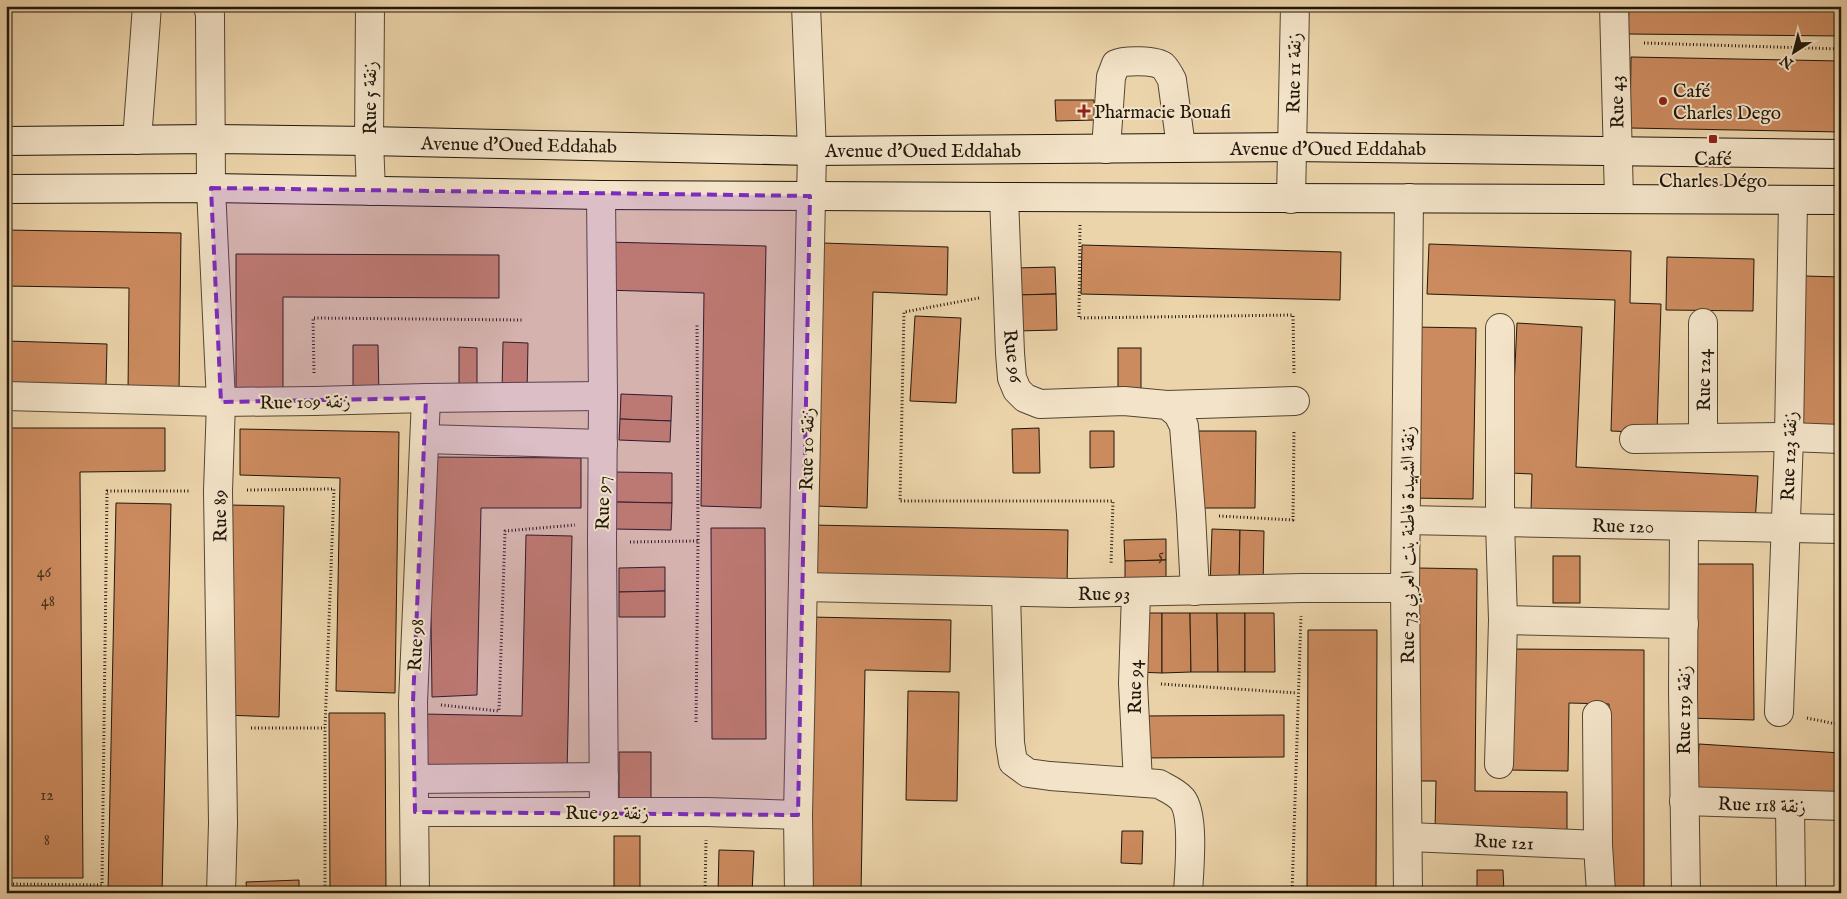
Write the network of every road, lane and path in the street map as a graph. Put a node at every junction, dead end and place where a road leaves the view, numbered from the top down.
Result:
1 (147, 6) edge
2 (208, 6) edge
3 (370, 6) edge
4 (806, 6) edge
5 (1295, 6) edge
6 (1614, 6) edge
7 (1615, 43) junction
8 (1841, 49) edge
9 (211, 139) junction
10 (137, 140) junction
11 (6, 141) edge
12 (369, 141) junction
13 (1181, 147) junction
14 (1291, 147) junction
15 (1106, 149) junction
16 (812, 151) junction
17 (1617, 151) junction
18 (1841, 154) edge
19 (6, 188) edge
20 (211, 188) junction
21 (371, 191) junction
22 (601, 195) junction
23 (810, 196) junction
24 (1081, 197) junction
25 (1004, 198) junction
26 (1409, 198) junction
27 (1291, 199) junction
28 (1619, 199) junction
29 (1841, 200) edge
30 (1793, 201) junction
31 (1008, 293) junction
32 (524, 320) dead end
33 (1703, 323) dead end
34 (697, 324) dead end
35 (1500, 328) dead end
36 (6, 396) edge
37 (603, 396) junction
38 (426, 398) junction
39 (314, 401) junction
40 (1295, 401) junction
41 (221, 402) junction
42 (1167, 405) junction
43 (6, 410) edge
44 (1789, 437) junction
45 (1703, 438) junction
46 (425, 439) junction
47 (1634, 439) dead end
48 (1841, 439) edge
49 (603, 444) junction
50 (218, 491) junction
51 (1191, 514) junction
52 (1406, 520) junction
53 (1500, 522) junction
54 (1684, 526) junction
55 (1785, 528) junction
56 (1841, 528) edge
57 (602, 532) junction
58 (698, 541) junction
59 (803, 587) junction
60 (1302, 588) junction
61 (1405, 588) junction
62 (1195, 591) junction
63 (1006, 592) junction
64 (1123, 593) junction
65 (1503, 620) junction
66 (1684, 624) junction
67 (1133, 682) junction
68 (1297, 693) junction
69 (413, 702) junction
70 (1779, 712) joint
71 (1597, 715) dead end
72 (696, 722) dead end
73 (1841, 725) edge
74 (222, 728) junction
75 (325, 728) junction
76 (1499, 764) dead end
77 (604, 777) junction
78 (415, 779) junction
79 (1138, 782) junction
80 (1684, 801) junction
81 (1790, 805) junction
82 (1841, 806) edge
83 (415, 812) junction
84 (604, 812) junction
85 (707, 812) junction
86 (798, 815) junction
87 (1409, 837) junction
88 (1598, 845) junction
89 (6, 884) edge
90 (221, 893) edge
91 (325, 893) edge
92 (415, 893) edge
93 (705, 893) edge
94 (799, 893) edge
95 (1188, 893) edge
96 (1292, 893) edge
97 (1408, 893) edge
98 (1601, 893) edge
99 (1686, 893) edge
100 (1791, 893) edge

1 - 10 street
2 - 9 street, Rue 89
3 - 12 street, Rue 5 زنقة
4 - 16 street, Rue 10 زنقة
5 - 14 street, Rue 11 زنقة
6 - 7 street, Rue 43
7 - 8 path
7 - 17 street, Rue 43
9 - 10 street, Avenue d'Oued Eddahab
9 - 12 street, Avenue d'Oued Eddahab
9 - 20 street, Rue 89
10 - 11 street, Avenue d'Oued Eddahab
12 - 16 street, Avenue d'Oued Eddahab
12 - 21 street, Rue 5 زنقة
13 - 14 street, Avenue d'Oued Eddahab
13 - 15 street, Avenue d'Oued Eddahab
13 - 15 street
14 - 17 street, Avenue d'Oued Eddahab
14 - 27 street, Rue 11 زنقة
15 - 16 street, Avenue d'Oued Eddahab
16 - 23 street, Rue 10 زنقة
17 - 18 street, Avenue d'Oued Eddahab
17 - 28 street, Rue 43
19 - 20 street
20 - 21 street
20 - 41 street, Rue 89
21 - 22 street
22 - 23 street
22 - 37 street, Rue 97
23 - 25 street
23 - 59 street, Rue 10 زنقة
24 - 25 street
24 - 27 street
24 - 40 path
25 - 31 street, Rue 96
26 - 27 street
26 - 28 street
26 - 52 street, Rue 73 زنقة الشهيدة فاطنة بنت العربي
28 - 30 street
29 - 30 street
30 - 44 street, Rue 123 زنقة
31 - 42 street, Rue 96
31 - 64 path
32 - 39 path
33 - 45 street, Rue 124
34 - 58 path
35 - 53 street
36 - 41 street, Rue 109 زنقة
36 - 43 street
37 - 38 street, Rue 109 زنقة
37 - 49 street, Rue 97
38 - 39 street, Rue 109 زنقة
38 - 46 street, Rue 98
39 - 41 street, Rue 109 زنقة
40 - 42 street, Rue 96
40 - 51 path
41 - 50 street, Rue 89
42 - 51 street
44 - 45 street, Rue 124
44 - 48 street, Rue 124
44 - 55 street, Rue 123 زنقة
45 - 47 street, Rue 124
46 - 49 street
46 - 69 street, Rue 98
49 - 57 street, Rue 97
50 - 74 street, Rue 89
50 - 75 path
50 - 89 path
51 - 62 street
52 - 53 street, Rue 120
52 - 61 street, Rue 73 زنقة الشهيدة فاطنة بنت العربي
53 - 54 street, Rue 120
53 - 65 street
54 - 55 street, Rue 120
54 - 66 street, Rue 119 زنقة
55 - 56 street, Rue 120
55 - 70 street, Rue 123 زنقة
57 - 58 path
57 - 69 path
57 - 77 street, Rue 97
58 - 72 path
59 - 63 street, Rue 93
59 - 86 street, Rue 10 زنقة
60 - 61 street, Rue 93
60 - 62 street, Rue 93
60 - 68 path
61 - 87 street, Rue 73 زنقة الشهيدة فاطنة بنت العربي
62 - 64 street, Rue 93
63 - 64 street, Rue 93
63 - 79 street
64 - 67 street, Rue 94
65 - 66 street
65 - 76 street
66 - 80 street, Rue 119 زنقة
67 - 68 path
67 - 79 street, Rue 94
68 - 96 path
69 - 78 street, Rue 98
70 - 73 path
71 - 88 street
74 - 75 path
74 - 90 street, Rue 89
75 - 91 path
77 - 78 street, Rue 92 زنقة
77 - 84 street, Rue 97
78 - 83 street, Rue 98
79 - 95 street
80 - 81 street, Rue 118 زنقة
80 - 99 street, Rue 119 زنقة
81 - 82 street, Rue 118 زنقة
81 - 100 street
83 - 84 street, Rue 92 زنقة
83 - 92 street, Rue 98
84 - 85 street, Rue 92 زنقة
85 - 86 street, Rue 92 زنقة
85 - 93 path
86 - 94 street, Rue 10 زنقة
87 - 88 street, Rue 121
87 - 97 street, Rue 73 زنقة الشهيدة فاطنة بنت العربي
88 - 98 street

